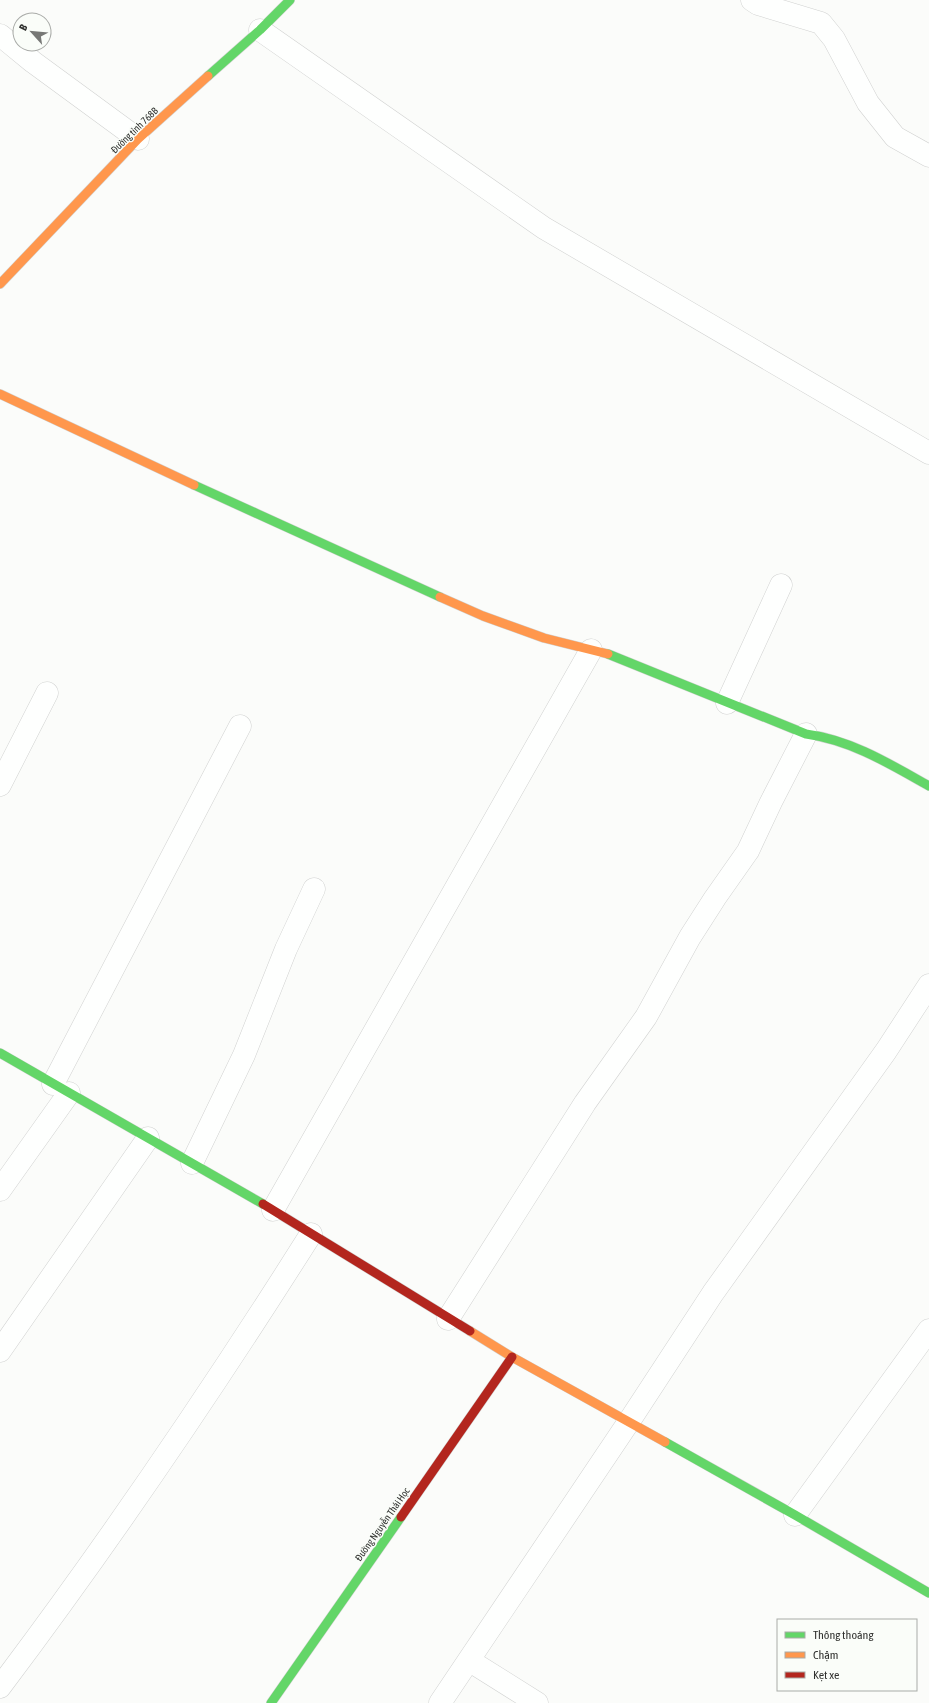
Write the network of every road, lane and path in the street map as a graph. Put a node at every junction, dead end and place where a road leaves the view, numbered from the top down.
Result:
1 (290, 0) edge
2 (752, 0) edge
3 (260, 30) junction
4 (0, 35) edge
5 (138, 139) junction
6 (929, 156) edge
7 (0, 284) edge
8 (0, 394) edge
9 (929, 453) edge
10 (781, 585) dead end
11 (591, 650) junction
12 (47, 693) dead end
13 (727, 703) junction
14 (240, 726) dead end
15 (806, 734) junction
16 (0, 785) edge
17 (929, 786) edge
18 (314, 890) dead end
19 (929, 985) edge
20 (0, 1053) edge
21 (61, 1088) junction
22 (148, 1138) junction
23 (192, 1163) junction
24 (0, 1190) edge
25 (273, 1210) junction
26 (311, 1234) junction
27 (448, 1319) junction
28 (929, 1330) edge
29 (0, 1351) edge
30 (512, 1357) junction
31 (628, 1423) junction
32 (795, 1515) junction
33 (929, 1593) edge
34 (470, 1660) junction
35 (0, 1687) edge
36 (271, 1703) edge
37 (440, 1703) edge
38 (537, 1703) edge

1 - 3 street, Đường tỉnh 768B
2 - 6 street
3 - 5 street, Đường tỉnh 768B
3 - 9 street
4 - 5 street
5 - 7 street, Đường tỉnh 768B
8 - 11 street
10 - 13 street
11 - 13 street
11 - 25 street
12 - 16 street
13 - 15 street
14 - 21 street
15 - 17 street
15 - 27 street
18 - 23 street
19 - 31 street
20 - 21 street
21 - 22 street
21 - 24 street
22 - 23 street
22 - 29 street
23 - 25 street
25 - 26 street
26 - 27 street
26 - 35 street
27 - 30 street
28 - 32 street
30 - 31 street
30 - 36 street, Đường Nguyễn Thái Học
31 - 32 street
31 - 34 street
32 - 33 street
34 - 37 street
34 - 38 street

